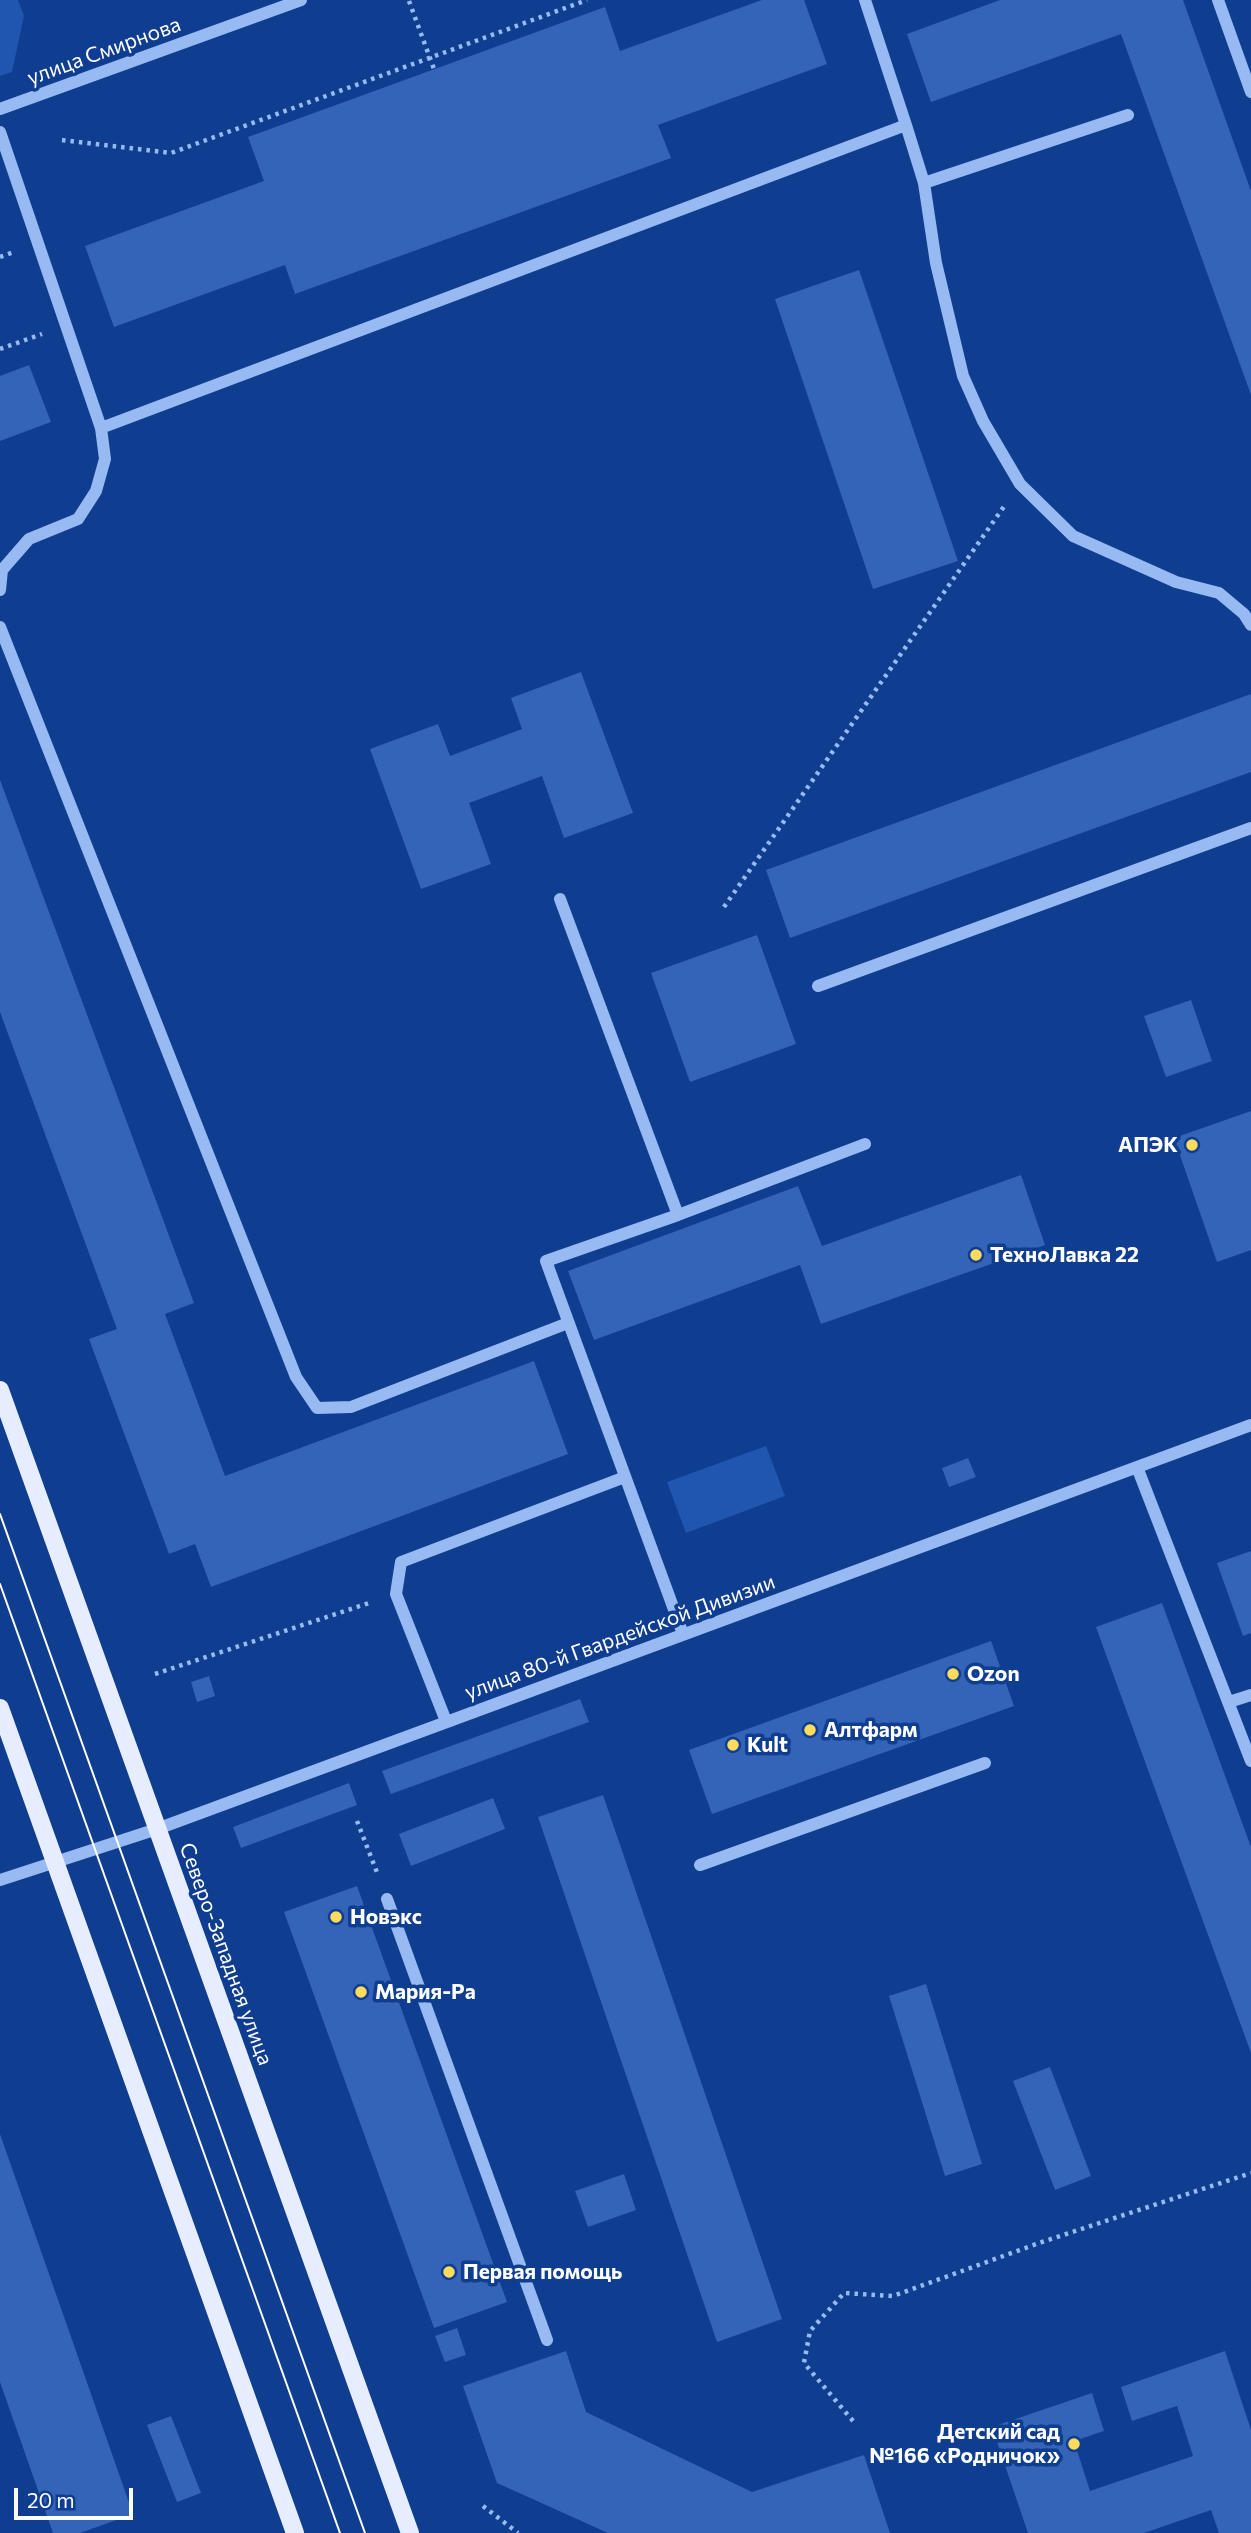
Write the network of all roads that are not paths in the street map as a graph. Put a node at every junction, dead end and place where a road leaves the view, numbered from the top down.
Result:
1 (300, 0) edge
2 (1218, 0) edge
3 (869, 1) edge
4 (1251, 92) edge
5 (0, 109) edge
6 (1128, 115) dead end
7 (906, 124) junction
8 (0, 132) edge
9 (924, 183) junction
10 (101, 428) junction
11 (0, 590) edge
12 (1251, 625) edge
13 (0, 627) edge
14 (1251, 828) edge
15 (560, 899) dead end
16 (818, 986) dead end
17 (865, 1144) dead end
18 (678, 1215) junction
19 (568, 1323) junction
20 (0, 1390) edge
21 (1251, 1424) edge
22 (1137, 1467) junction
23 (625, 1477) junction
24 (684, 1634) junction
25 (1251, 1695) edge
26 (1229, 1702) junction
27 (0, 1708) edge
28 (446, 1721) junction
29 (1251, 1761) edge
30 (985, 1763) dead end
31 (157, 1829) junction
32 (55, 1862) junction
33 (700, 1865) dead end
34 (0, 1880) edge
35 (387, 1899) road end
36 (547, 2340) dead end
37 (295, 2533) edge
38 (410, 2533) edge

1 - 5 street, улица Смирнова
2 - 4 street
3 - 7 street
6 - 9 street
7 - 9 street
7 - 10 street
8 - 10 street
9 - 12 street
10 - 11 street
13 - 19 street
14 - 16 street
15 - 18 street
17 - 18 street
18 - 19 street
19 - 23 street
20 - 31 main road, Северо-Западная улица
21 - 22 street, улица 80-й Гвардейской Дивизии
22 - 24 street, улица 80-й Гвардейской Дивизии
22 - 26 street
23 - 24 street
23 - 28 street
24 - 28 street, улица 80-й Гвардейской Дивизии
25 - 26 street
26 - 29 street
27 - 32 main road
28 - 31 street, улица 80-й Гвардейской Дивизии
30 - 33 street
31 - 32 street, улица 80-й Гвардейской Дивизии
31 - 38 main road, Северо-Западная улица
32 - 34 street, улица 80-й Гвардейской Дивизии
32 - 37 main road
35 - 36 street

